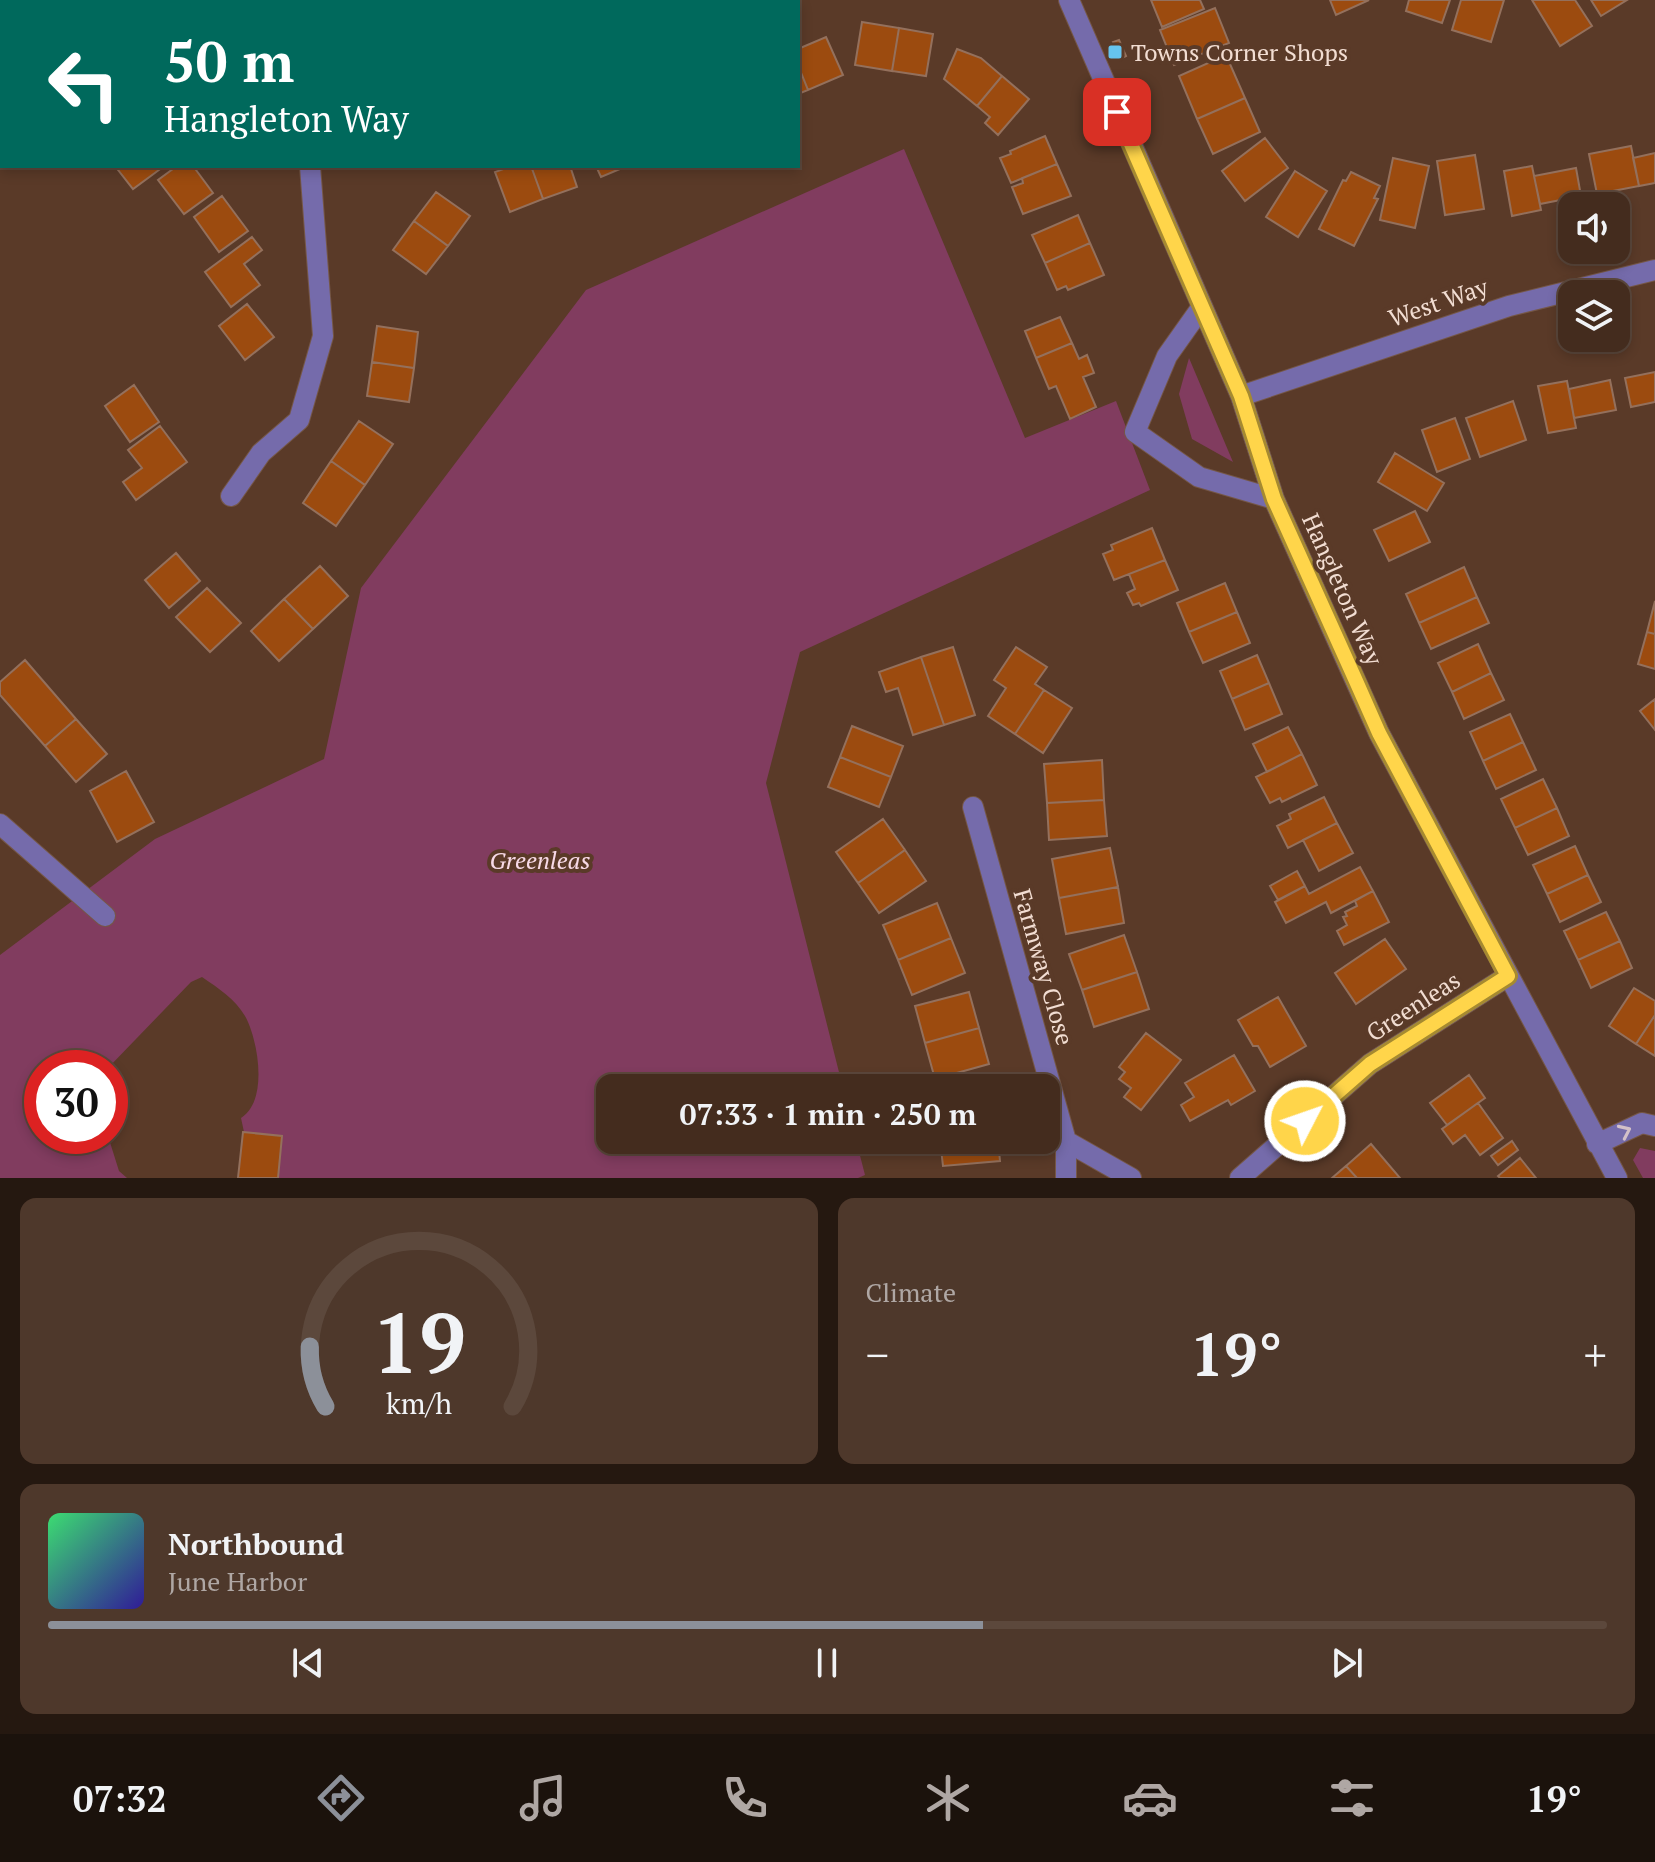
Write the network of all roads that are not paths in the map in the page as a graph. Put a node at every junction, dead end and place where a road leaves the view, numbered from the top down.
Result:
1 (1069, 0) edge
2 (310, 168) edge
3 (1655, 270) edge
4 (1201, 308) junction
5 (1241, 396) junction
6 (231, 496) dead end
7 (1274, 499) junction
8 (973, 807) dead end
9 (0, 824) edge
10 (105, 916) dead end
11 (1508, 976) junction
12 (1655, 1126) edge
13 (1066, 1141) junction
14 (1597, 1144) junction
15 (1066, 1178) edge
16 (1131, 1178) edge
17 (1240, 1178) edge
18 (1617, 1178) edge

1 - 4 street, Hangleton Way
2 - 6 street
3 - 5 street, West Way
4 - 5 street, Hangleton Way
4 - 7 street
5 - 7 street, Hangleton Way
7 - 11 street, Hangleton Way
8 - 13 street, Farmway Close
9 - 10 street
11 - 14 street, Hangleton Way
11 - 17 street, Greenleas
14 -> 12 street
13 - 15 street, Farmway Close
13 - 16 street
14 - 18 street, Hangleton Way

